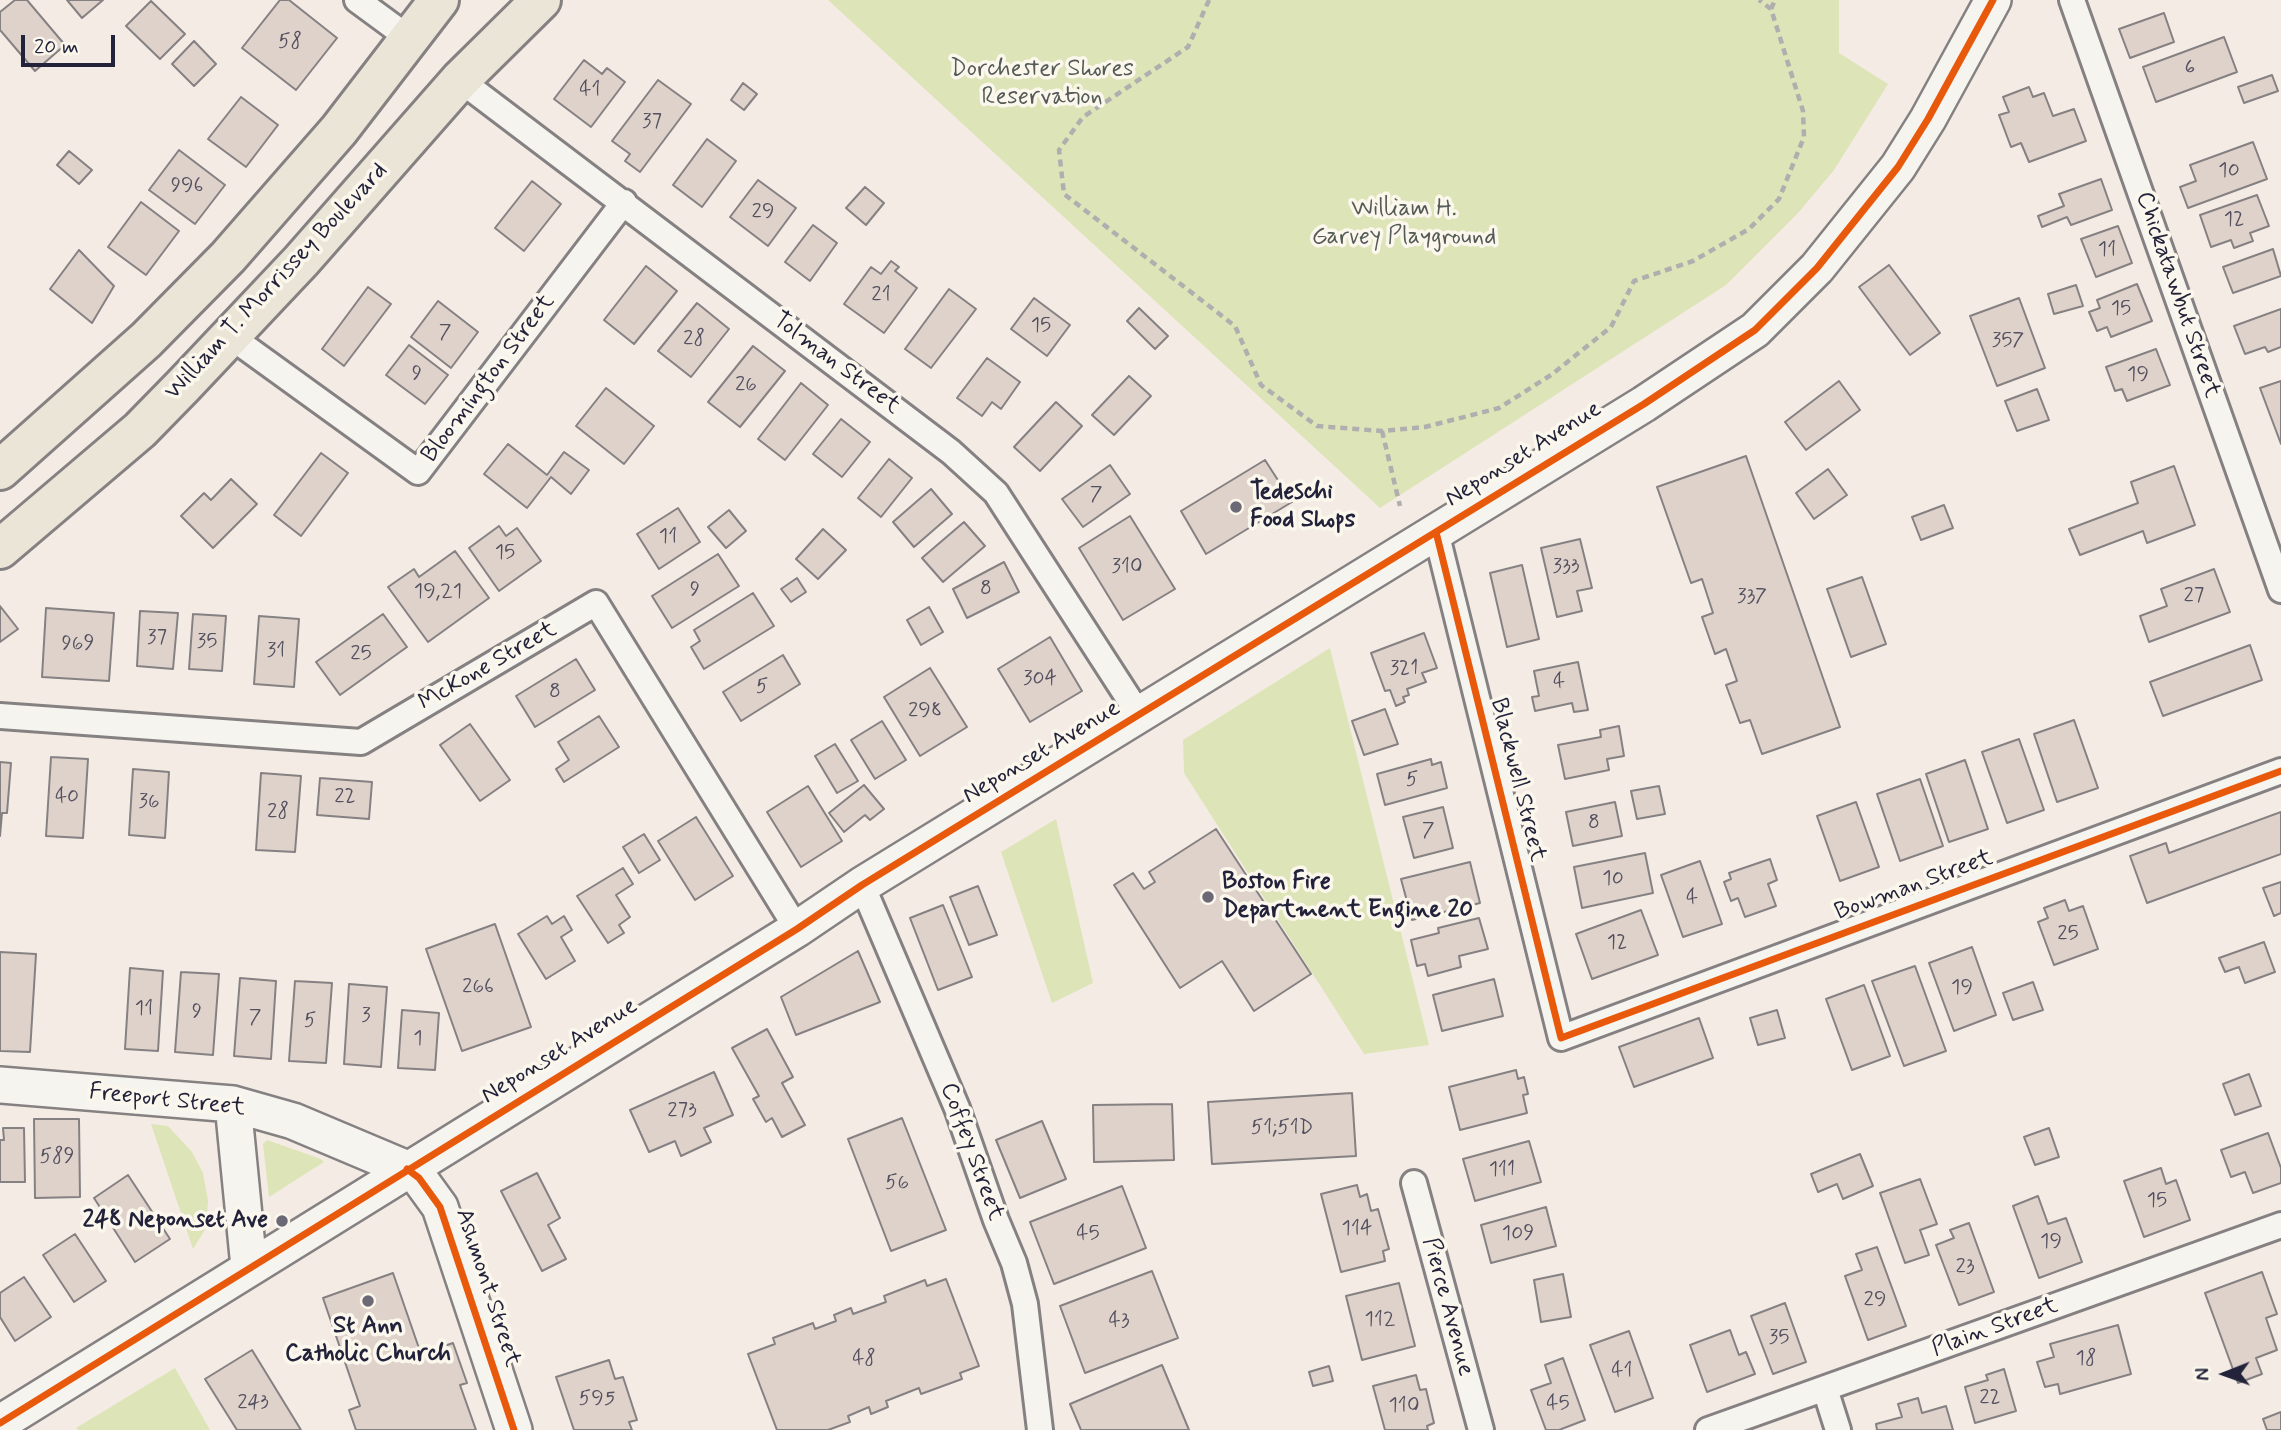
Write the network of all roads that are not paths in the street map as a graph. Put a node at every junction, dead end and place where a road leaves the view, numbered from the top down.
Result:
1 (358, 0) edge
2 (439, 0) edge
3 (541, 0) edge
4 (1993, 0) edge
5 (2072, 0) edge
6 (410, 39) junction
7 (460, 80) junction
8 (624, 202) junction
9 (230, 336) junction
10 (0, 470) edge
11 (1436, 532) junction
12 (0, 549) edge
13 (2281, 590) edge
14 (0, 716) edge
15 (1140, 716) junction
16 (2281, 771) edge
17 (862, 885) junction
18 (797, 929) junction
19 (1561, 1038) joint
20 (0, 1085) edge
21 (233, 1104) junction
22 (407, 1169) junction
23 (1413, 1183) dead end
24 (2281, 1225) edge
25 (249, 1268) junction
26 (1825, 1389) junction
27 (0, 1423) edge
28 (514, 1430) edge
29 (1040, 1430) edge
30 (1480, 1430) edge
31 (1708, 1430) edge
32 (1838, 1430) edge

1 - 6 street
2 - 6 main road
3 - 7 main road, William T. Morrissey Boulevard
4 - 11 main road, Neponset Avenue
5 - 13 street, Chickatawbut Street
6 - 10 main road
7 - 8 street, Tolman Street
7 - 9 main road, William T. Morrissey Boulevard
8 - 9 street, Bloomington Street
8 - 15 street, Tolman Street
9 - 12 main road, William T. Morrissey Boulevard
11 - 15 main road, Neponset Avenue
11 - 19 street, Blackwell Street
14 - 18 street, McKone Street
15 - 17 main road, Neponset Avenue
16 - 19 street, Bowman Street
17 - 18 main road, Neponset Avenue
17 - 29 street, Coffey Street
18 - 22 main road, Neponset Avenue
20 - 21 main road, Freeport Street
21 - 22 main road, Freeport Street
21 - 25 main road
22 - 25 main road, Neponset Avenue
22 - 28 main road, Ashmont Street
23 - 30 street, Pierce Avenue
24 - 26 street, Plain Street
25 - 27 main road, Neponset Avenue
26 - 31 street, Plain Street
26 - 32 street

